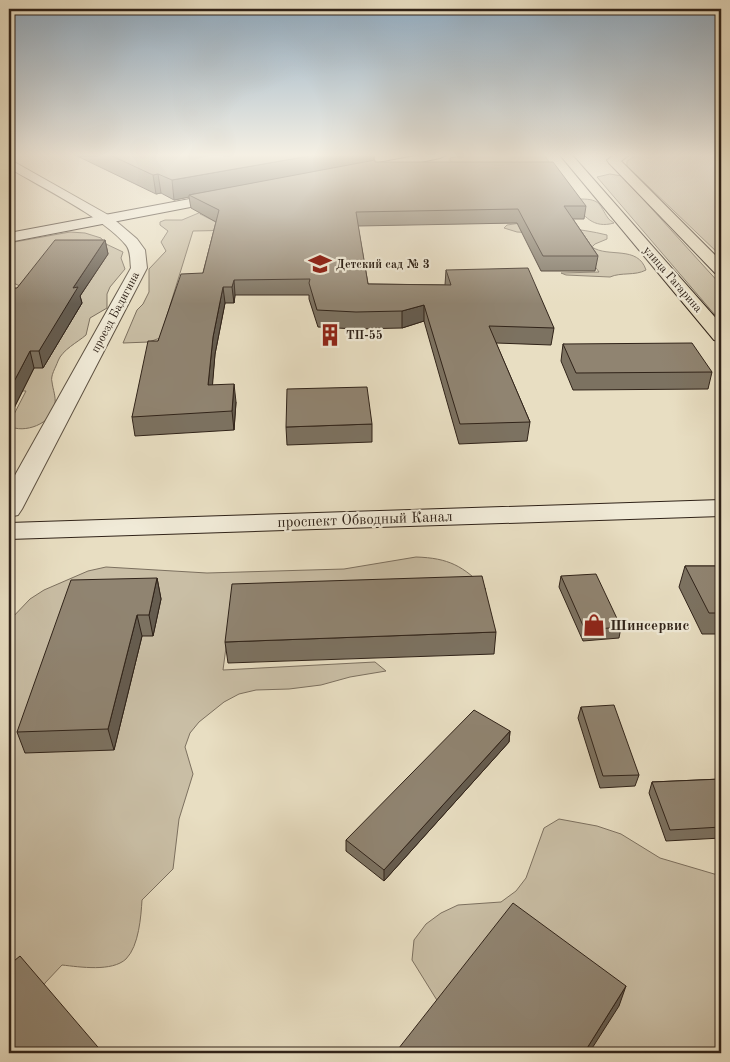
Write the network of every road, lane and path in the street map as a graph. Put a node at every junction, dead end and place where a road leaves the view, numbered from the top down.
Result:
1 (80, 205) edge
2 (181, 205) edge
3 (608, 205) edge
4 (657, 205) edge
5 (105, 219) junction
6 (9, 238) edge
7 (721, 270) edge
8 (721, 336) edge
9 (721, 508) edge
10 (9, 509) edge
11 (9, 531) edge

1 - 5 street, проезд Бадигина
2 - 5 street
3 - 8 main road, улица Гагарина
4 - 7 main road
5 - 6 street
5 - 10 street, проезд Бадигина
9 - 11 street, проспект Обводный Канал

